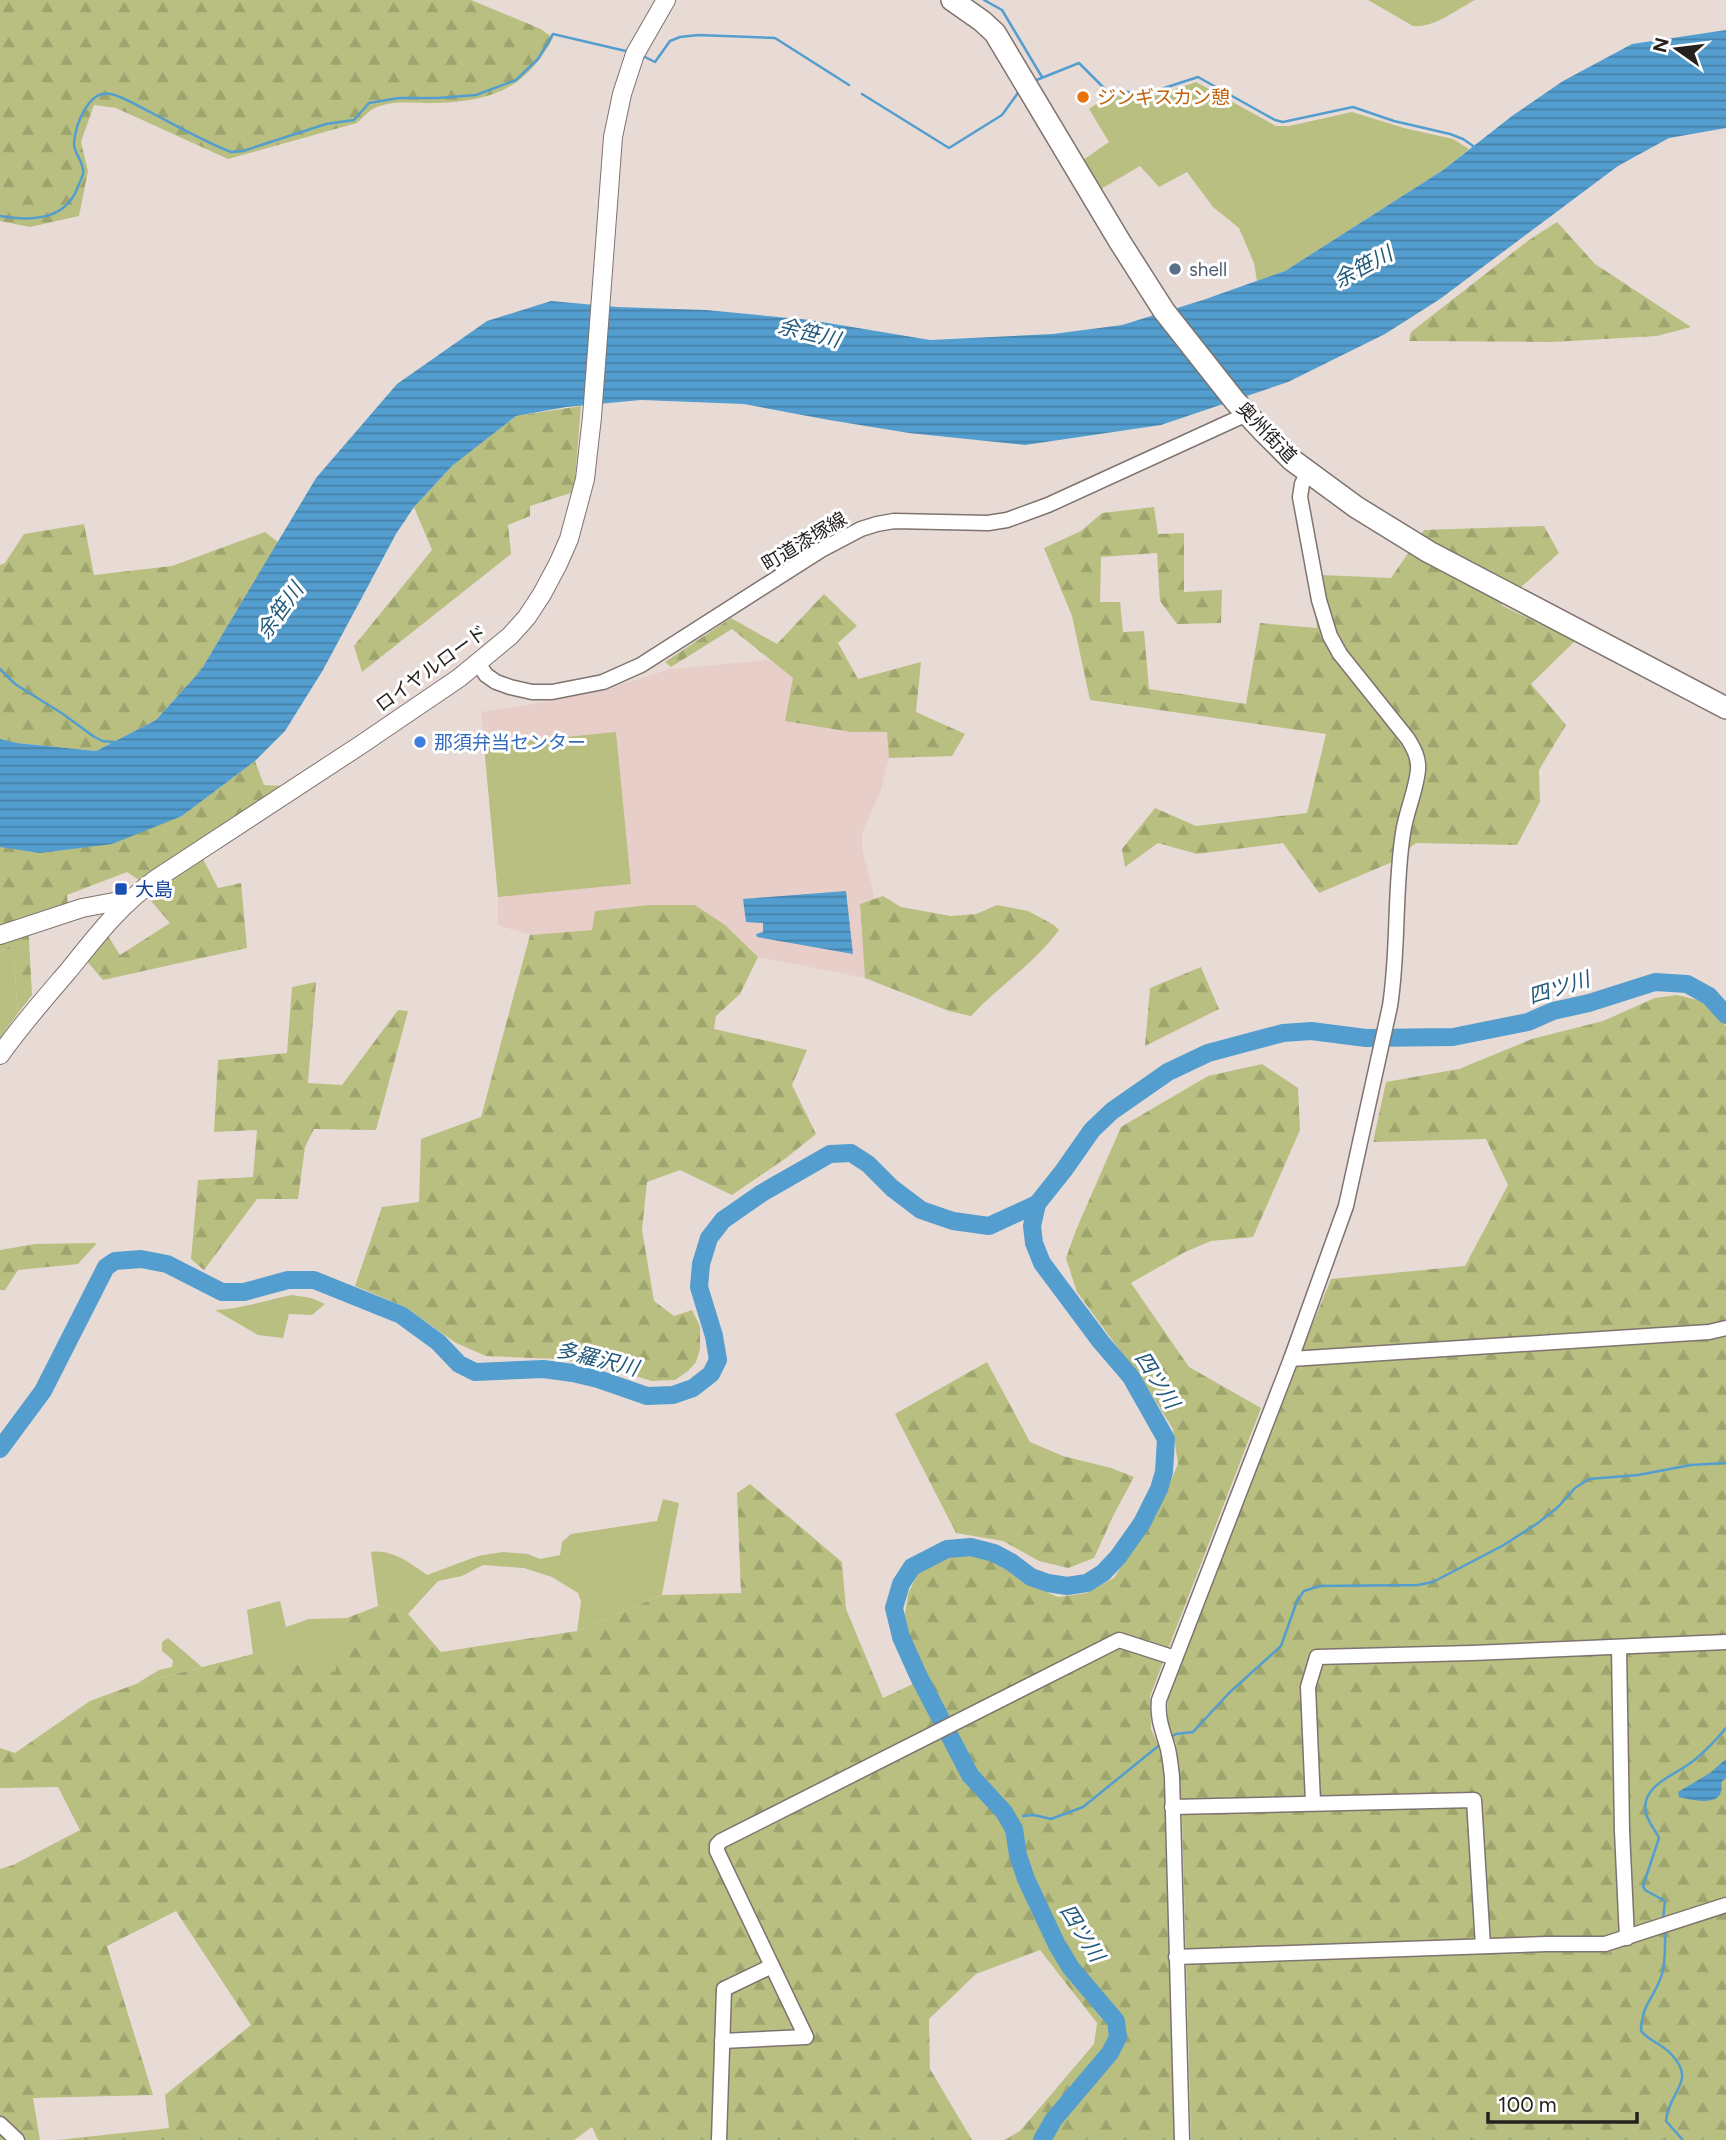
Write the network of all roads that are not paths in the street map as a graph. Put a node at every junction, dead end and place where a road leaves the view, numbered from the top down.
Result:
1 (666, 0) edge
2 (952, 0) edge
3 (1241, 407) junction
4 (1308, 472) junction
5 (478, 663) junction
6 (1726, 708) edge
7 (130, 898) junction
8 (0, 935) edge
9 (0, 1055) edge
10 (1726, 1328) edge
11 (1291, 1359) junction
12 (1726, 1642) edge
13 (1619, 1647) junction
14 (1175, 1658) junction
15 (1313, 1803) junction
16 (1172, 1807) junction
17 (1726, 1905) edge
18 (1628, 1938) junction
19 (1483, 1946) junction
20 (1176, 1957) junction
21 (772, 1966) junction
22 (722, 2041) junction
23 (0, 2124) edge
24 (17, 2140) edge
25 (719, 2140) edge
26 (1182, 2140) edge

1 - 5 main road, ロイヤルロード
2 - 3 highway, 奥州街道
3 - 4 highway, 奥州街道
3 - 5 street, 町道漆塚線
4 - 6 highway, 奥州街道
4 - 11 street
5 - 7 main road, ロイヤルロード
7 - 8 main road
7 - 9 main road, ロイヤルロード
10 - 11 street
11 - 14 street
12 - 13 street
13 - 15 street
13 - 18 street
14 - 16 street
14 - 21 street
15 - 16 street
15 - 19 street
16 - 20 street
17 - 18 street
18 - 19 street
19 - 20 street
20 - 26 street
21 - 22 street
21 - 22 street
22 - 25 street
23 - 24 street

